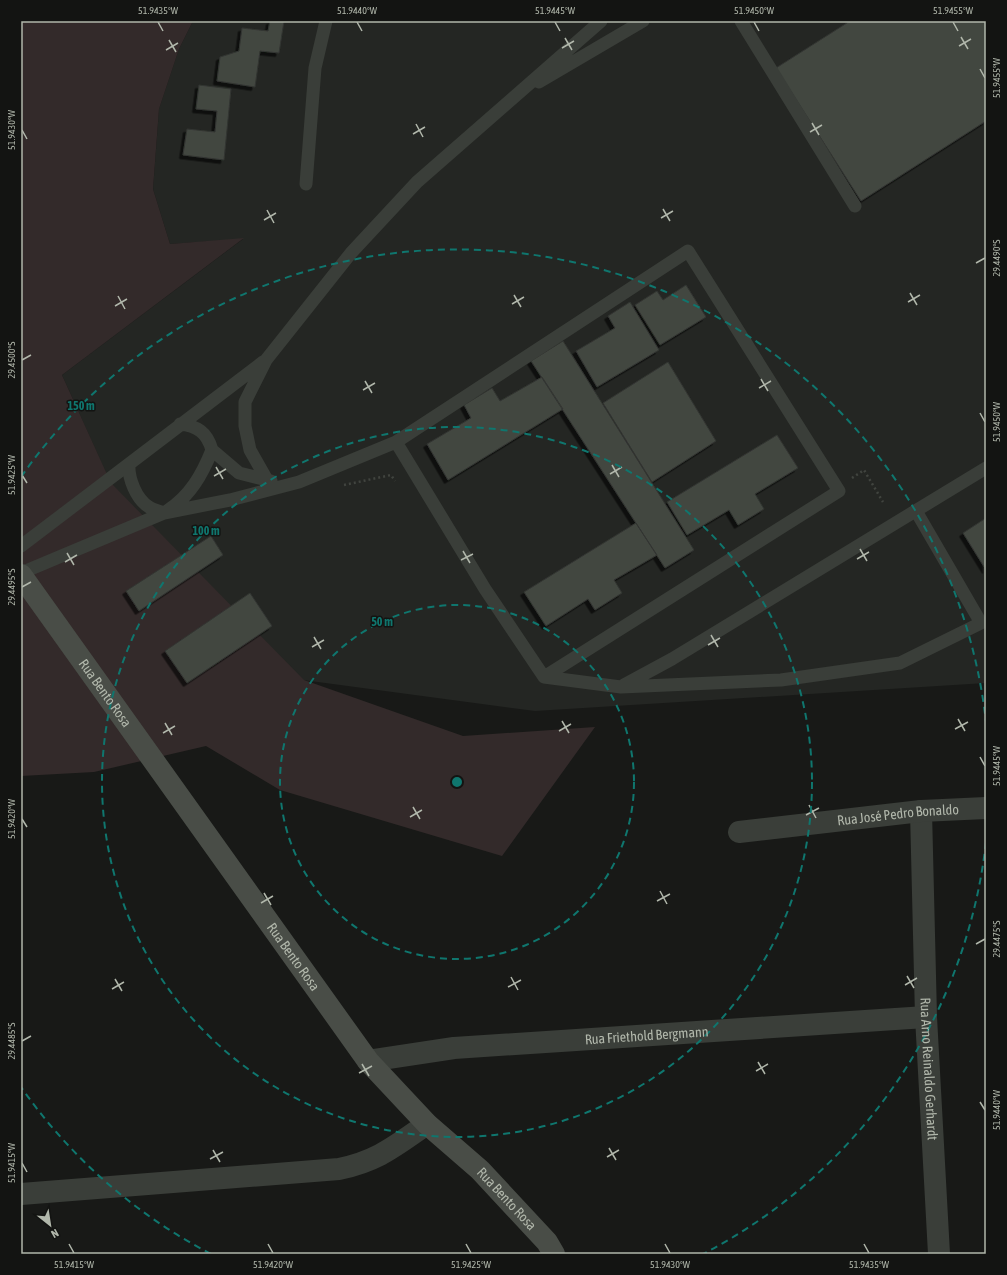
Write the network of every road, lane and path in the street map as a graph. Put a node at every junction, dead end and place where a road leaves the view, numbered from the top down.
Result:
1 (326, 21) edge
2 (601, 21) edge
3 (643, 21) edge
4 (741, 21) edge
5 (514, 97) junction
6 (306, 184) dead end
7 (855, 206) dead end
8 (266, 360) junction
9 (180, 424) junction
10 (396, 442) junction
11 (212, 450) junction
12 (129, 464) junction
13 (986, 468) edge
14 (267, 480) junction
15 (848, 480) dead end
16 (396, 481) dead end
17 (299, 482) junction
18 (337, 487) dead end
19 (883, 502) dead end
20 (916, 511) junction
21 (164, 513) junction
22 (21, 546) edge
23 (21, 574) edge
24 (544, 677) junction
25 (621, 687) junction
26 (986, 808) edge
27 (921, 811) junction
28 (739, 832) dead end
29 (926, 1017) junction
30 (368, 1061) junction
31 (427, 1124) junction
32 (21, 1194) edge
33 (554, 1254) edge
34 (939, 1254) edge

1 - 6 lane
2 - 5 lane
3 - 5 lane
4 - 7 lane
5 - 8 lane
8 - 9 lane
8 - 14 lane
9 - 11 lane
9 - 12 lane
10 - 17 lane
10 - 24 lane
10 - 24 lane
11 - 14 lane
11 - 21 lane
12 - 21 lane
12 - 22 lane
13 - 20 lane
14 - 17 lane
15 - 19 path
16 - 18 path
17 - 21 lane
20 - 25 lane
20 - 25 lane
21 - 23 lane
23 - 30 main road, Rua Bento Rosa
24 - 25 lane
26 - 27 street, Rua José Pedro Bonaldo
27 - 28 street, Rua José Pedro Bonaldo
27 - 29 street, Rua Arno Reinaldo Gerhardt
29 - 30 street, Rua Friethold Bergmann
29 - 34 street, Rua Arno Reinaldo Gerhardt
30 - 31 main road, Rua Bento Rosa
31 - 32 street
31 - 33 main road, Rua Bento Rosa

